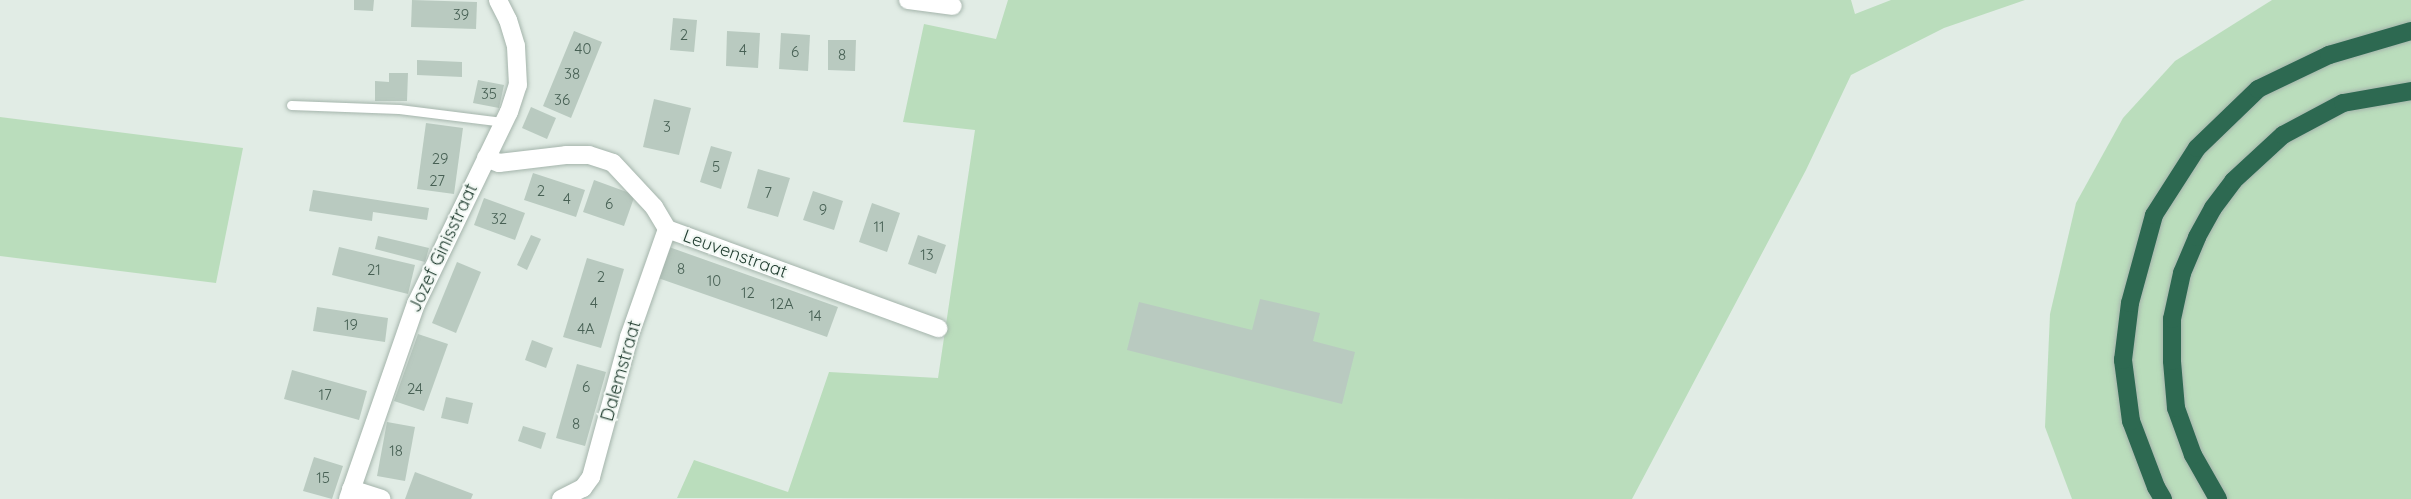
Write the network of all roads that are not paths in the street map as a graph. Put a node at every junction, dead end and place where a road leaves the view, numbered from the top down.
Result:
1 (498, 0) edge
2 (908, 0) edge
3 (953, 6) dead end
4 (2411, 31) edge
5 (2411, 91) edge
6 (291, 105) dead end
7 (504, 122) junction
8 (486, 158) junction
9 (667, 229) junction
10 (938, 328) dead end
11 (350, 494) edge
12 (381, 499) edge
13 (561, 499) edge
14 (2163, 499) edge
15 (2218, 499) edge

1 - 7 street, Jozef Ginisstraat
2 - 3 street
4 - 14 highway
5 - 15 highway
6 - 7 lane
7 - 8 street, Jozef Ginisstraat
8 - 9 street, Leuvenstraat
8 - 11 street, Jozef Ginisstraat
9 - 10 street, Leuvenstraat
9 - 13 street, Dalemstraat
11 - 12 street

